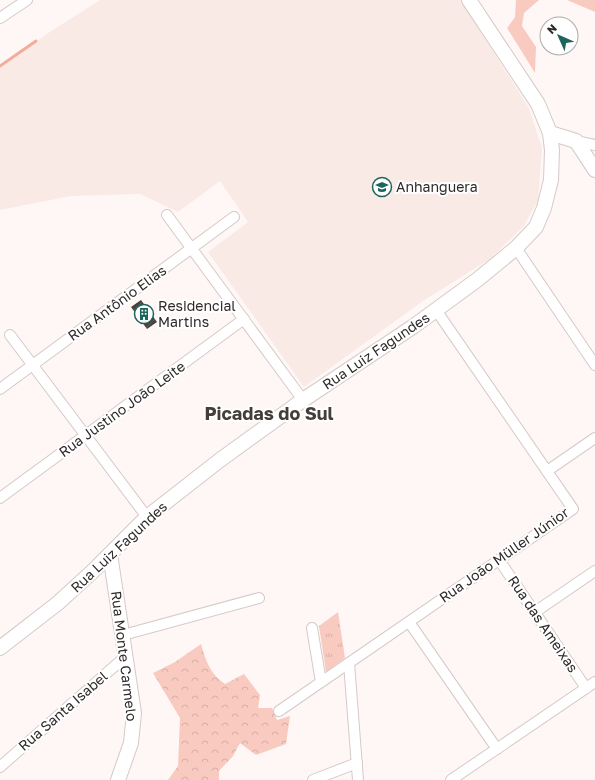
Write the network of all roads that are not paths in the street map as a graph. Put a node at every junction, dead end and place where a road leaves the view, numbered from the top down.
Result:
1 (469, 0) edge
2 (23, 2) edge
3 (0, 18) edge
4 (550, 133) junction
5 (576, 141) junction
6 (595, 145) edge
7 (595, 170) edge
8 (167, 215) dead end
9 (234, 217) dead end
10 (516, 248) junction
11 (192, 249) junction
12 (436, 310) junction
13 (244, 319) junction
14 (10, 335) dead end
15 (32, 365) junction
16 (595, 365) edge
17 (0, 389) edge
18 (302, 400) junction
19 (85, 436) junction
20 (595, 438) edge
21 (547, 471) junction
22 (0, 498) edge
23 (147, 517) junction
24 (110, 554) junction
25 (499, 560) junction
26 (595, 571) edge
27 (259, 598) dead end
28 (535, 612) junction
29 (409, 622) junction
30 (312, 628) dead end
31 (123, 634) junction
32 (0, 648) edge
33 (126, 656) junction
34 (349, 663) junction
35 (321, 682) junction
36 (595, 682) edge
37 (586, 688) junction
38 (279, 711) dead end
39 (497, 749) junction
40 (356, 762) junction
41 (0, 767) edge
42 (118, 780) edge
43 (313, 780) edge
44 (358, 780) edge
45 (451, 780) edge

1 - 4 main road, Rua Luiz Fagundes
2 - 3 street
4 - 5 main road
4 - 10 main road, Rua Luiz Fagundes
5 - 6 street
5 - 7 main road
8 - 11 street
9 - 11 street, Rua Antônio Elias
10 - 12 main road, Rua Luiz Fagundes
10 - 16 street
11 - 13 street
11 - 15 street, Rua Antônio Elias
12 - 18 main road, Rua Luiz Fagundes
12 - 21 street, Rua João Müller Júnior
13 - 18 street
13 - 19 street, Rua Justino João Leite
14 - 15 street
15 - 17 street, Rua Antônio Elias
15 - 19 street
18 - 23 main road, Rua Luiz Fagundes
19 - 22 street, Rua Justino João Leite
19 - 23 street
20 - 21 street
21 - 25 street, Rua João Müller Júnior
23 - 24 main road, Rua Luiz Fagundes
24 - 31 main road, Rua Monte Carmelo
24 - 32 main road, Rua Luiz Fagundes
25 - 28 street, Rua das Ameixas
25 - 29 street, Rua João Müller Júnior
26 - 28 street
27 - 31 street
28 - 37 street, Rua das Ameixas
29 - 34 street, Rua João Müller Júnior
29 - 39 street
30 - 35 street
31 - 33 main road, Rua Monte Carmelo
33 - 41 street, Rua Santa Isabel
33 - 42 main road, Rua Monte Carmelo
34 - 35 street, Rua João Müller Júnior
34 - 40 street
35 - 38 street, Rua João Müller Júnior
36 - 37 street
37 - 39 street
39 - 45 street
40 - 43 street
40 - 44 street

